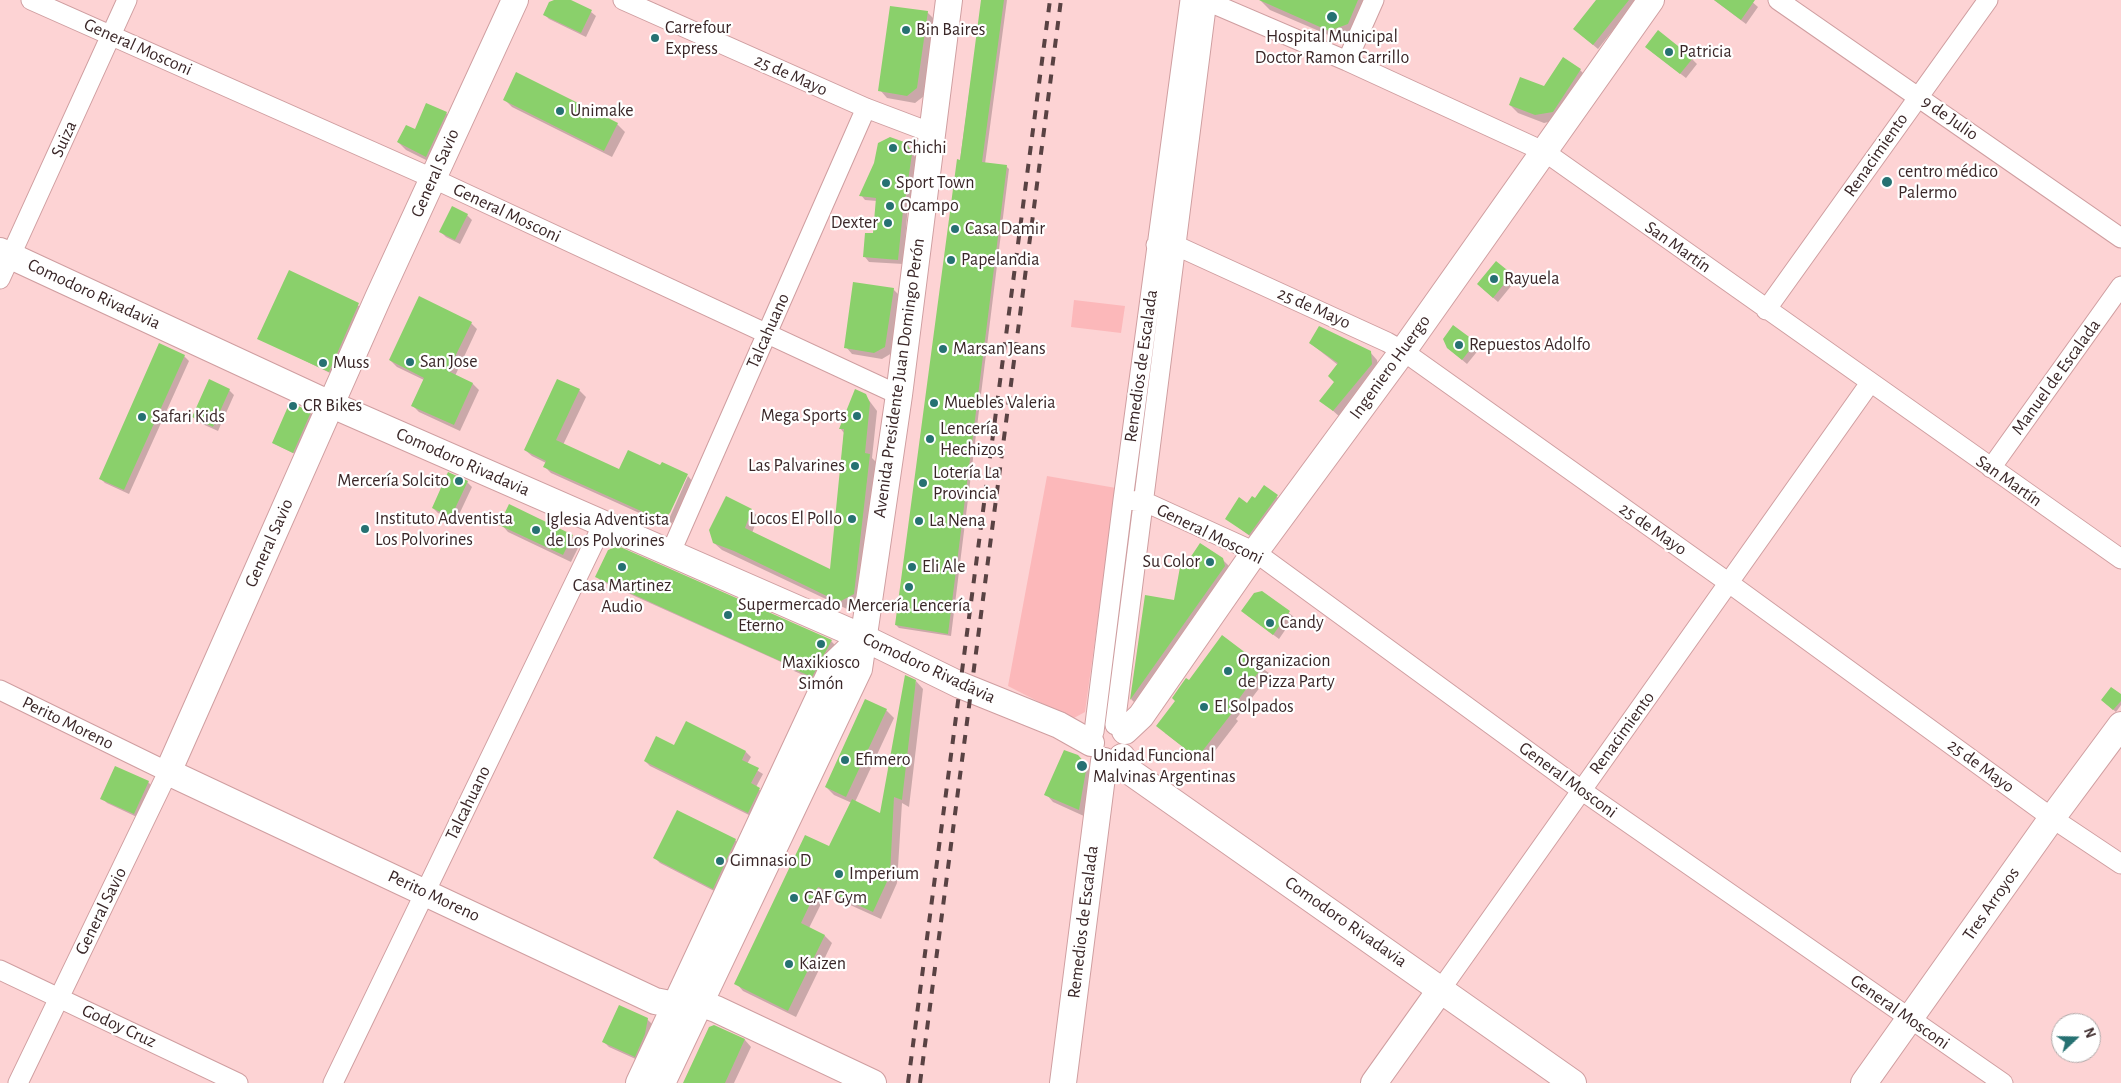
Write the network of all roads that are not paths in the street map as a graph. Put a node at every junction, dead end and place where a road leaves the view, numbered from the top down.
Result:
1 (31, 0) edge
2 (127, 0) edge
3 (514, 0) edge
4 (623, 0) edge
5 (949, 0) edge
6 (1201, 0) edge
7 (1374, 0) edge
8 (1652, 0) edge
9 (1778, 0) edge
10 (1988, 0) edge
11 (112, 35) junction
12 (1347, 61) junction
13 (1918, 96) junction
14 (866, 108) junction
15 (932, 133) junction
16 (1545, 152) junction
17 (432, 178) junction
18 (2121, 238) edge
19 (1156, 245) junction
20 (1177, 246) junction
21 (4, 262) edge
22 (2121, 286) edge
23 (1766, 310) junction
24 (767, 334) junction
25 (1402, 351) junction
26 (1870, 384) junction
27 (899, 395) junction
28 (330, 404) junction
29 (1991, 468) junction
30 (1123, 500) junction
31 (1143, 500) junction
32 (603, 524) junction
33 (1255, 552) junction
34 (670, 554) junction
35 (2121, 559) edge
36 (1729, 583) junction
37 (862, 637) junction
38 (0, 690) edge
39 (2121, 725) edge
40 (1108, 741) junction
41 (168, 772) junction
42 (1580, 790) junction
43 (2052, 818) junction
44 (2121, 864) edge
45 (425, 892) junction
46 (0, 970) edge
47 (1442, 989) junction
48 (59, 998) junction
49 (687, 1004) junction
50 (1910, 1019) junction
51 (18, 1083) edge
52 (238, 1083) edge
53 (333, 1083) edge
54 (639, 1083) edge
55 (662, 1083) edge
56 (873, 1083) edge
57 (1063, 1083) edge
58 (1374, 1083) edge
59 (1573, 1083) edge
60 (1864, 1083) edge
61 (2003, 1083) edge

1 - 11 street, General Mosconi
2 - 11 street, Suiza
3 - 17 street, General Savio
4 - 14 street, 25 de Mayo
5 - 15 street, Avenida Presidente Juan Domingo Perón
6 - 12 street, San Martín
6 - 19 street, Remedios de Escalada
6 - 20 street, Remedios de Escalada
7 - 12 street
8 - 16 street, Ingeniero Huergo
9 - 13 street, 9 de Julio
10 - 13 street, Renacimiento
11 - 17 street, General Mosconi
11 - 21 street, Suiza
12 - 16 street, San Martín
13 - 18 street, 9 de Julio
13 - 23 street, Renacimiento
14 - 15 street, 25 de Mayo
14 - 24 street, Talcahuano
15 - 27 street, Avenida Presidente Juan Domingo Perón
16 - 23 street, San Martín
16 - 25 street, Ingeniero Huergo
17 - 24 street, General Mosconi
17 - 28 street, General Savio
19 - 20 street, 25 de Mayo
19 - 30 street, Remedios de Escalada
20 - 25 street, 25 de Mayo
20 - 31 street, Remedios de Escalada
21 - 28 street, Comodoro Rivadavia
22 - 29 street, Manuel de Escalada
23 - 26 street, San Martín
24 - 27 street, General Mosconi
24 - 34 street, Talcahuano
25 - 33 street, Ingeniero Huergo
25 - 36 street, 25 de Mayo
26 - 29 street, San Martín
26 - 36 street, Renacimiento
27 - 37 street, Avenida Presidente Juan Domingo Perón
28 - 32 street, Comodoro Rivadavia
28 - 41 street, General Savio
29 - 35 street, San Martín
30 - 31 street, General Mosconi
30 - 40 street, Remedios de Escalada
31 - 33 street, General Mosconi
31 - 40 street, Remedios de Escalada
32 - 34 street, Comodoro Rivadavia
32 - 45 street, Talcahuano
33 - 40 street, Ingeniero Huergo
33 - 42 street, General Mosconi
34 - 37 street, Comodoro Rivadavia
36 - 42 street, Renacimiento
36 - 43 street, 25 de Mayo
37 - 40 street, Comodoro Rivadavia
37 - 49 street
38 - 41 street, Perito Moreno
39 - 43 street, Tres Arroyos
40 - 47 street, Comodoro Rivadavia
40 - 57 street, Remedios de Escalada
41 - 45 street, Perito Moreno
41 - 48 street, General Savio
42 - 47 street, Renacimiento
42 - 50 street, General Mosconi
43 - 44 street, 25 de Mayo
43 - 50 street, Tres Arroyos
45 - 49 street, Perito Moreno
45 - 53 street, Talcahuano
46 - 48 street, Godoy Cruz
47 - 58 street, Renacimiento
47 - 59 street, Comodoro Rivadavia
48 - 51 street, General Savio
48 - 52 street, Godoy Cruz
49 - 54 street
49 - 55 street
49 - 56 street, Perito Moreno
50 - 60 street, Tres Arroyos
50 - 61 street, General Mosconi

